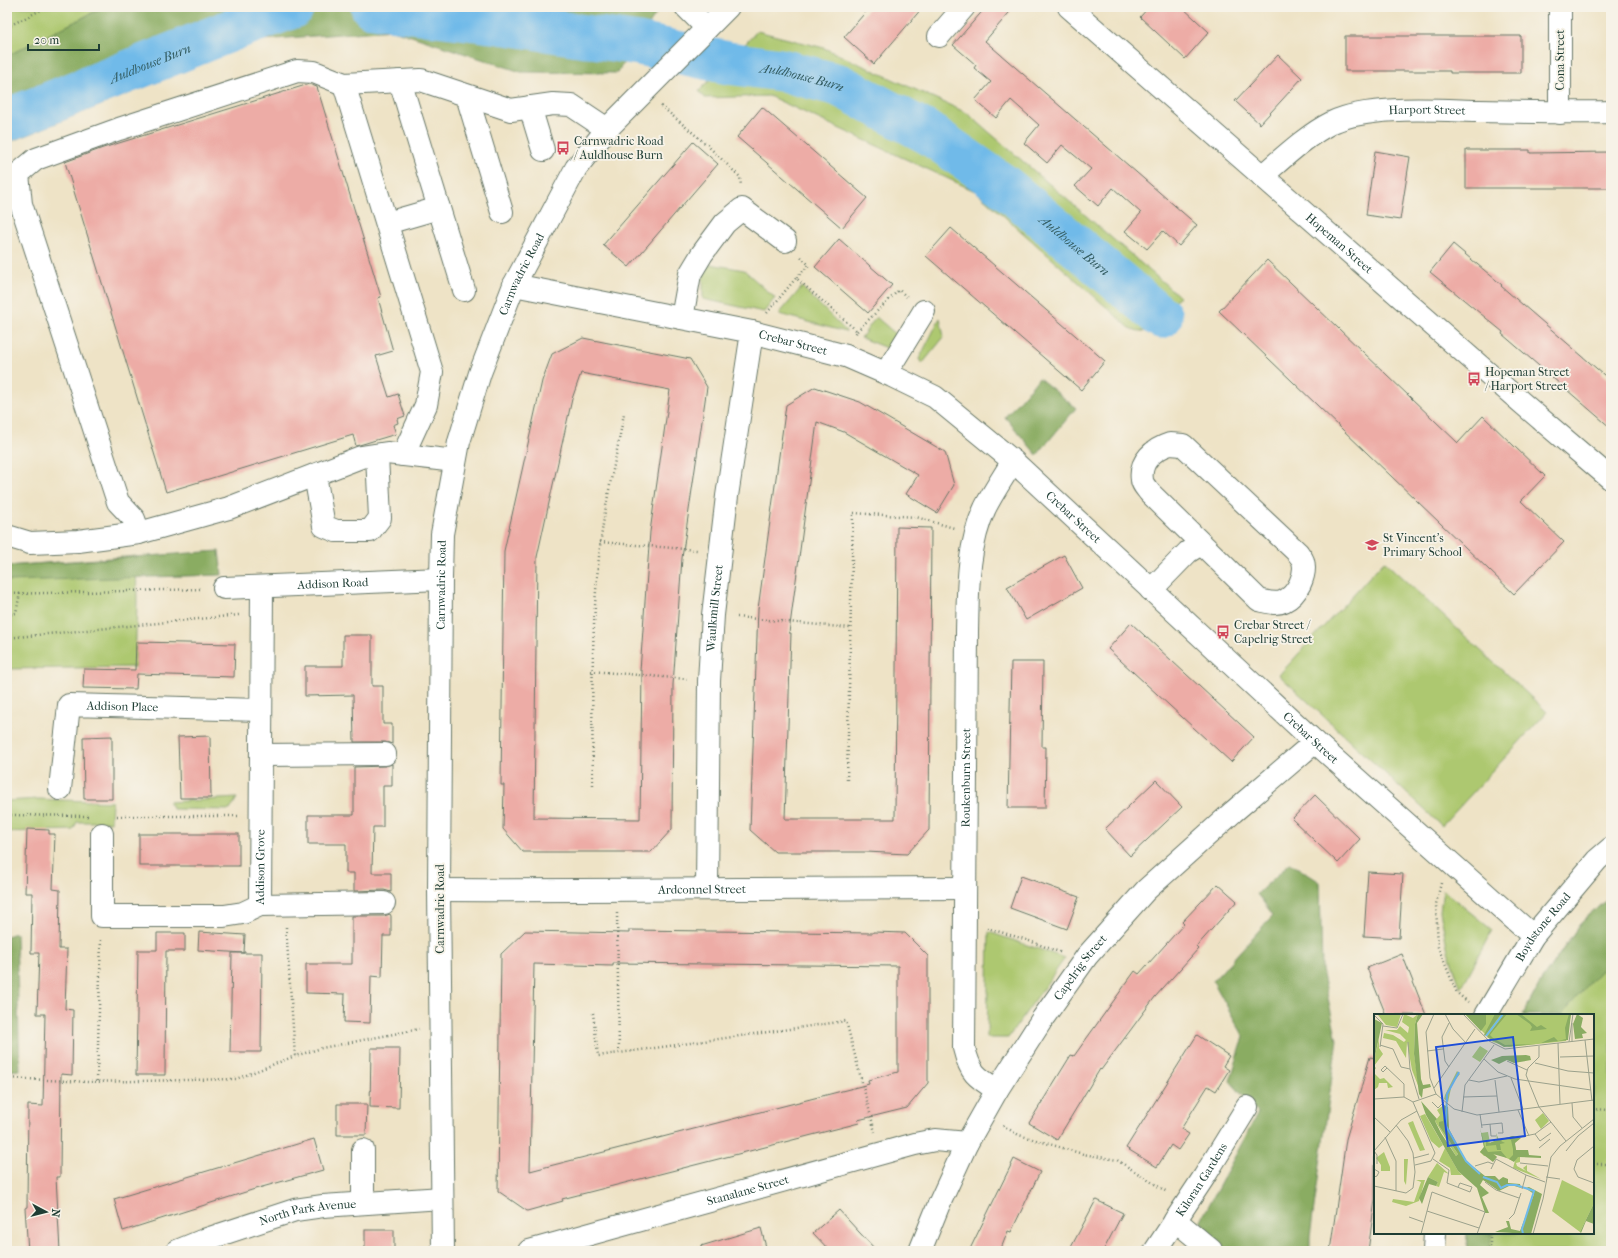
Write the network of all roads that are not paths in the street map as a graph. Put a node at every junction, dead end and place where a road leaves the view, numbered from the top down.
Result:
1 (686, 7) edge
2 (964, 7) edge
3 (1069, 7) edge
4 (1560, 7) edge
5 (728, 8) edge
6 (707, 28) junction
7 (939, 36) dead end
8 (400, 81) junction
9 (344, 84) junction
10 (467, 96) junction
11 (530, 107) junction
12 (1611, 112) edge
13 (1560, 113) junction
14 (607, 129) junction
15 (543, 150) dead end
16 (1262, 176) junction
17 (439, 208) junction
18 (502, 212) dead end
19 (387, 223) junction
20 (785, 241) road end
21 (514, 285) junction
22 (464, 290) dead end
23 (924, 311) road end
24 (682, 318) junction
25 (752, 332) junction
26 (886, 373) junction
27 (377, 455) junction
28 (403, 455) junction
29 (455, 461) junction
30 (1013, 461) junction
31 (315, 474) junction
32 (1611, 479) edge
33 (140, 533) junction
34 (7, 536) edge
35 (1201, 544) junction
36 (441, 579) junction
37 (262, 587) junction
38 (224, 588) road end
39 (1151, 590) junction
40 (261, 710) junction
41 (1315, 742) junction
42 (385, 754) dead end
43 (261, 755) junction
44 (60, 789) dead end
45 (102, 822) road end
46 (1611, 848) edge
47 (707, 888) junction
48 (965, 888) junction
49 (439, 890) junction
50 (384, 903) dead end
51 (260, 905) junction
52 (1533, 936) junction
53 (1480, 1011) edge
54 (997, 1090) junction
55 (1247, 1107) dead end
56 (968, 1143) junction
57 (364, 1150) dead end
58 (442, 1198) junction
59 (363, 1203) junction
60 (1181, 1212) junction
61 (1435, 1234) edge
62 (1211, 1250) dead end
63 (177, 1251) edge
64 (443, 1251) edge
65 (529, 1251) edge
66 (920, 1251) edge
67 (1155, 1251) edge
68 (1434, 1251) edge

1 - 6 street
2 - 7 street
3 - 16 street, Hopeman Street
4 - 13 street, Cona Street
5 - 6 street, Carnwadric Road
6 - 14 street, Carnwadric Road
8 - 9 street
8 - 10 street
8 - 17 street
9 - 19 street
9 - 33 street
10 - 11 street
10 - 18 street
11 - 14 street
11 - 15 street
12 - 13 street, Harport Street
13 - 16 street, Harport Street
14 - 21 street, Carnwadric Road
16 - 32 street, Hopeman Street
17 - 19 street
17 - 22 street
19 - 28 street
20 - 24 street
21 - 24 street, Crebar Street
21 - 29 street, Carnwadric Road
23 - 26 street
24 - 25 street, Crebar Street
25 - 26 street, Crebar Street
25 - 47 street, Waulkmill Street
26 - 30 street, Crebar Street
27 - 28 street
27 - 31 street
27 - 31 street
28 - 29 street
29 - 36 street, Carnwadric Road
30 - 39 street, Crebar Street
30 - 48 street, Roukenburn Street
31 - 33 street
33 - 34 street
35 - 35 street
35 - 39 street
36 - 37 street, Addison Road
36 - 49 street, Carnwadric Road
37 - 38 street, Addison Road
37 - 40 street, Addison Grove
39 - 41 street, Crebar Street
40 - 43 street, Addison Grove
40 - 44 street, Addison Place
41 - 52 street, Crebar Street
41 - 54 street, Capelrig Street
42 - 43 street
43 - 51 street, Addison Grove
45 - 51 street, Addison Grove
46 - 52 street, Boydstone Road
47 - 48 street, Ardconnel Street
47 - 49 street, Ardconnel Street
48 - 54 street, Roukenburn Street
49 - 58 street, Carnwadric Road
50 - 51 street
52 - 53 street, Boydstone Road
54 - 56 street, Capelrig Street
55 - 60 street, Kiloran Gardens
56 - 65 street, Stanalane Street
56 - 66 street, Capelrig Street
57 - 59 street
58 - 59 street, North Park Avenue
58 - 64 street, Carnwadric Road
59 - 63 street, North Park Avenue
60 - 62 street
60 - 67 street, Kiloran Gardens
61 - 68 street

